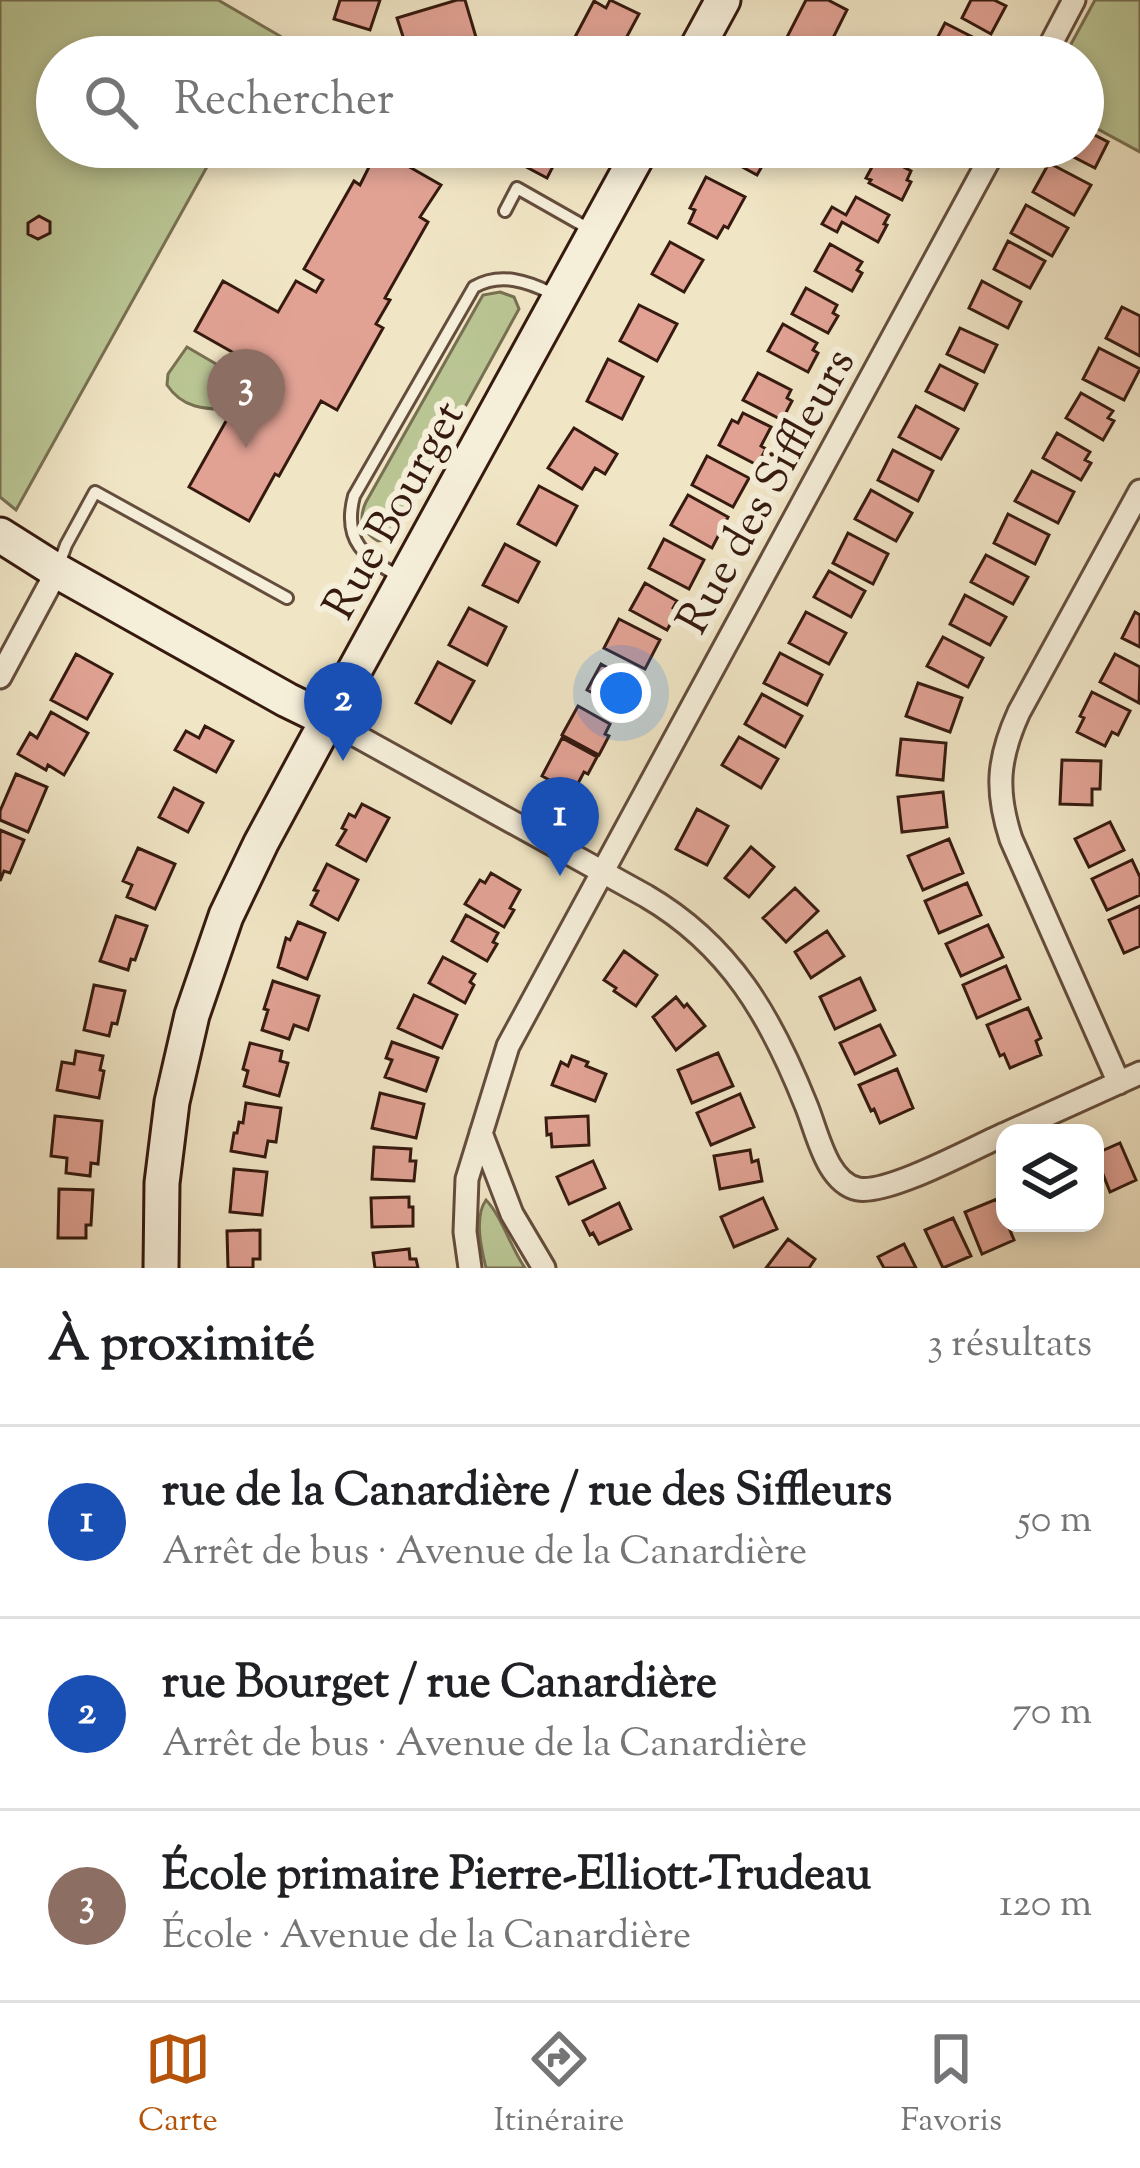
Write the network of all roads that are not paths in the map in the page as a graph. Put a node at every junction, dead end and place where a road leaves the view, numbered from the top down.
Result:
1 (723, 0) edge
2 (1074, 0) edge
3 (703, 36) edge
4 (1055, 36) edge
5 (630, 168) edge
6 (985, 168) edge
7 (505, 212) dead end
8 (595, 232) junction
9 (559, 298) junction
10 (1140, 491) edge
11 (0, 535) edge
12 (57, 571) junction
13 (404, 580) junction
14 (287, 598) dead end
15 (0, 677) edge
16 (328, 720) junction
17 (601, 871) junction
18 (1129, 1078) edge
19 (1026, 1124) edge
20 (482, 1133) junction
21 (996, 1137) edge
22 (160, 1268) edge
23 (470, 1268) edge
24 (544, 1268) edge

1 - 3 street
2 - 4 street
5 - 8 street, Rue Bourget
6 - 17 street, Rue des Siffleurs
7 - 8 lane
8 - 9 street, Rue Bourget
9 - 13 street, Rue Bourget
9 - 13 lane
10 - 18 street
11 - 12 street
12 - 14 lane
12 - 15 street
12 - 16 street
13 - 16 street, Rue Bourget
16 - 17 street
16 - 22 street, Rue Bourget
17 - 20 street, Rue des Siffleurs
17 - 21 street
18 - 19 street
20 - 23 street, Rue des Siffleurs
20 - 24 street

